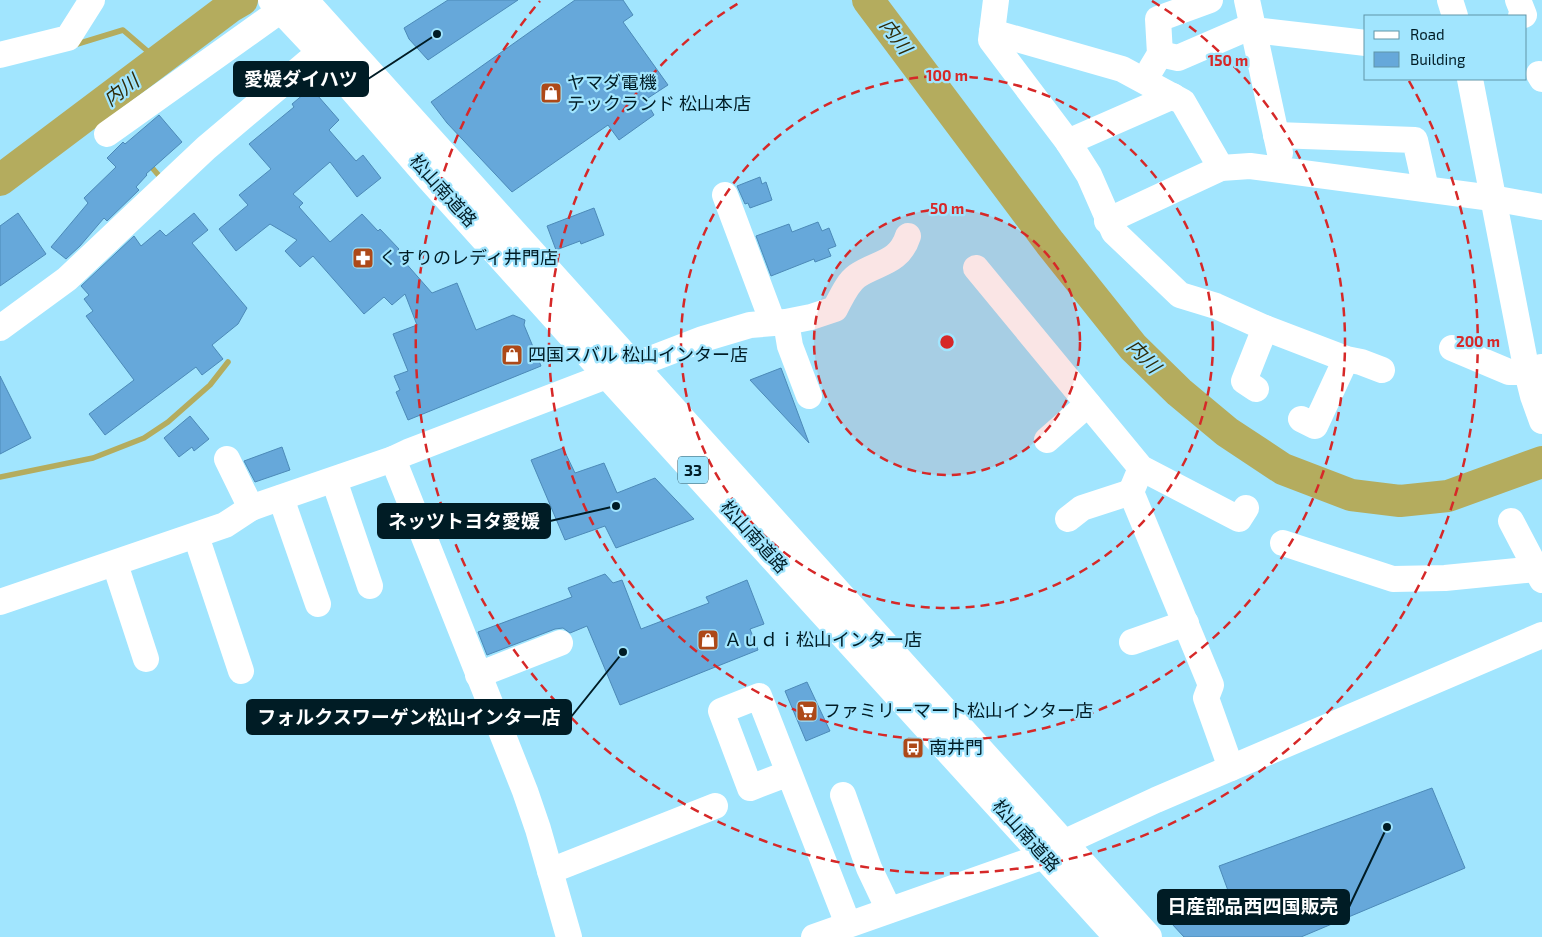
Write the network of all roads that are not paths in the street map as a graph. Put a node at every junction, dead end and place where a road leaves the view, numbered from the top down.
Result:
1 (996, 0) edge
2 (1210, 0) edge
3 (1247, 0) edge
4 (1450, 0) edge
5 (1518, 0) edge
6 (90, 1) edge
7 (295, 3) edge
8 (1455, 15) edge
9 (1524, 15) edge
10 (1254, 30) junction
11 (992, 32) junction
12 (1364, 43) edge
13 (327, 44) junction
14 (1160, 54) junction
15 (0, 55) edge
16 (1144, 80) junction
17 (1470, 80) edge
18 (1173, 96) junction
19 (107, 134) dead end
20 (1276, 136) junction
21 (1068, 142) junction
22 (1221, 168) junction
23 (1284, 170) junction
24 (1426, 189) junction
25 (725, 195) dead end
26 (1492, 198) junction
27 (1542, 207) edge
28 (1107, 221) junction
29 (908, 236) dead end
30 (976, 268) dead end
31 (780, 322) junction
32 (0, 328) edge
33 (1265, 328) junction
34 (1452, 348) dead end
35 (1346, 360) junction
36 (1534, 369) edge
37 (1382, 370) dead end
38 (620, 371) junction
39 (1256, 389) dead end
40 (809, 396) dead end
41 (1088, 404) junction
42 (1301, 418) dead end
43 (1542, 421) edge
44 (1047, 440) dead end
45 (227, 459) dead end
46 (393, 459) junction
47 (334, 480) junction
48 (1136, 480) junction
49 (280, 498) junction
50 (251, 508) junction
51 (1246, 508) dead end
52 (1068, 519) dead end
53 (1510, 521) dead end
54 (196, 536) junction
55 (1283, 544) dead end
56 (115, 564) junction
57 (1539, 574) edge
58 (370, 586) dead end
59 (0, 602) edge
60 (318, 604) dead end
61 (1186, 623) junction
62 (1542, 635) edge
63 (1132, 642) dead end
64 (560, 643) dead end
65 (146, 659) dead end
66 (240, 671) dead end
67 (478, 675) junction
68 (1231, 768) junction
69 (789, 773) dead end
70 (843, 795) dead end
71 (715, 806) dead end
72 (1054, 850) junction
73 (550, 872) junction
74 (889, 910) junction
75 (848, 924) junction
76 (569, 937) edge
77 (814, 937) edge
78 (1118, 937) edge
79 (1148, 937) edge

1 - 11 street
2 - 14 street
3 - 10 street
4 - 8 street
5 - 9 street
6 - 15 street
7 - 13 highway, 松山南道路 / 33
7 - 19 street
10 - 12 street
10 - 14 street
10 - 20 street
11 - 16 street
11 - 21 street
13 - 32 street
13 - 38 highway, 松山南道路 / 33
14 - 16 street
16 - 18 street
17 - 26 street
18 - 21 street
18 - 22 street
20 - 23 street
20 - 24 street
21 - 28 street
22 - 23 street
22 - 28 street
23 - 24 street
24 - 26 street
25 - 31 street
26 - 27 street
26 - 36 street
28 - 33 street
29 - 31 street
30 - 41 street
31 - 38 street
31 - 40 street
33 - 35 street
33 - 39 street
34 - 36 street
35 - 37 street
35 - 42 street
36 - 43 street
38 - 46 street
38 - 72 highway, 松山南道路 / 33
41 - 44 street
41 - 48 street
45 - 50 street
46 - 47 street
46 - 67 street
47 - 49 street
47 - 58 street
48 - 51 street
48 - 52 street
48 - 61 street
49 - 50 street
49 - 60 street
50 - 54 street
53 - 57 street
54 - 56 street
54 - 66 street
55 - 57 street
56 - 59 street
56 - 65 street
61 - 63 street
61 - 68 street
62 - 68 street
64 - 67 street
67 - 73 street
68 - 72 street
69 - 75 street
70 - 74 street
71 - 73 street
72 - 74 street
72 - 78 highway, 松山南道路 / 33
72 - 79 highway, 松山南道路 / 33
73 - 76 street
74 - 75 street
75 - 77 street

